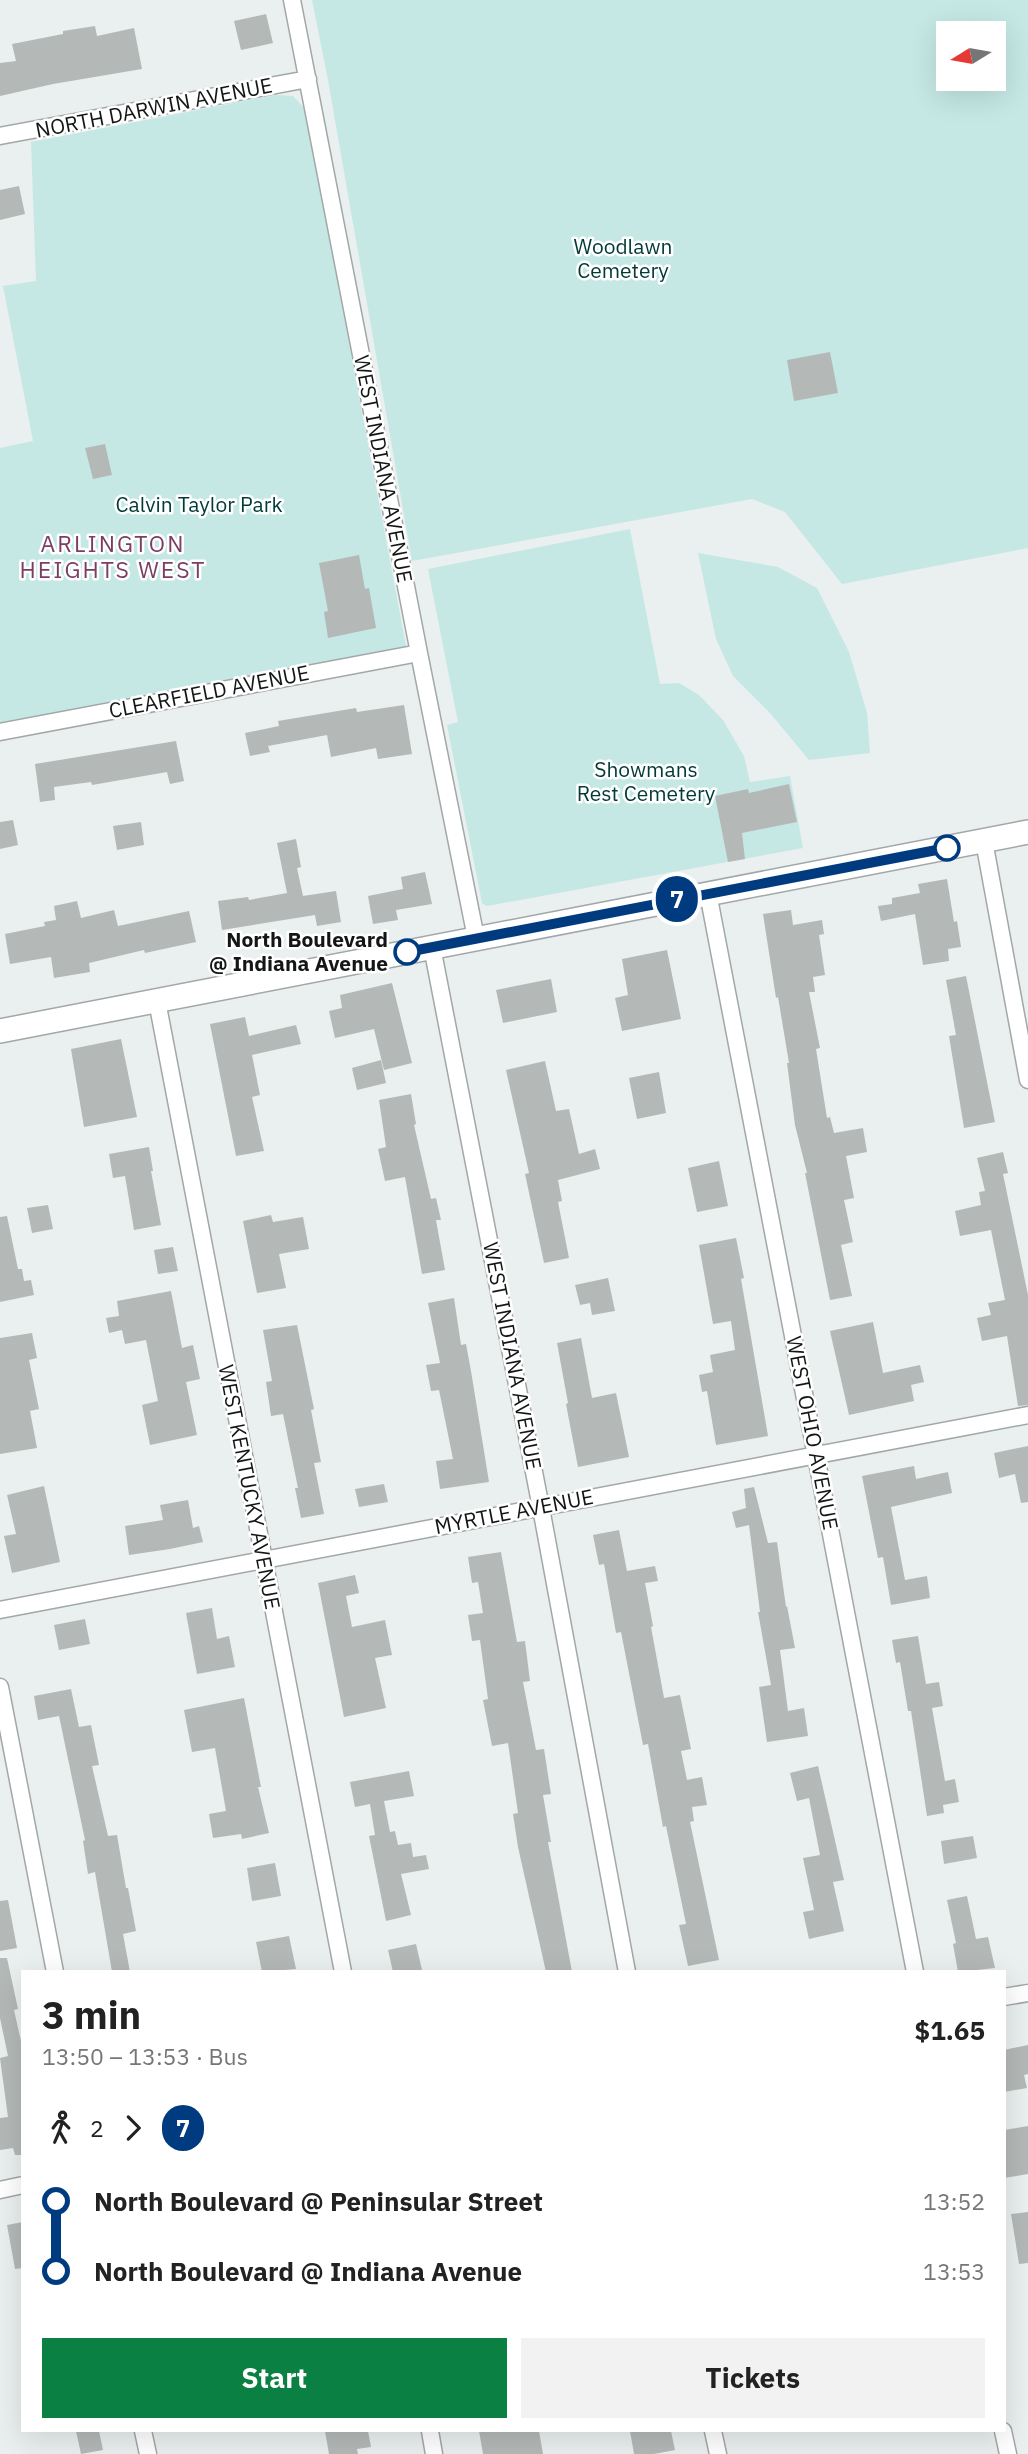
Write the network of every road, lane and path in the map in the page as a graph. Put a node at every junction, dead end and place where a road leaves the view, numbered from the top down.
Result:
1 (292, 0) edge
2 (307, 79) junction
3 (0, 136) edge
4 (419, 653) junction
5 (0, 732) edge
6 (1028, 832) edge
7 (984, 841) junction
8 (708, 893) junction
9 (476, 937) junction
10 (432, 947) junction
11 (156, 1000) junction
12 (0, 1031) edge
13 (1028, 1080) edge
14 (1028, 1415) edge
15 (816, 1455) junction
16 (541, 1508) junction
17 (263, 1559) junction
18 (0, 1610) edge
19 (0, 1688) edge
20 (55, 1970) edge
21 (343, 1970) edge
22 (627, 1970) edge
23 (915, 1970) edge
24 (1028, 1993) edge
25 (1006, 1997) edge
26 (21, 2185) edge
27 (0, 2190) edge
28 (144, 2432) edge
29 (430, 2432) edge
30 (713, 2432) edge
31 (1003, 2432) edge
32 (148, 2454) edge
33 (434, 2454) edge
34 (718, 2454) edge
35 (1008, 2454) edge

1 - 2 street, WEST INDIANA AVENUE
2 - 3 street, NORTH DARWIN AVENUE
2 - 4 street, WEST INDIANA AVENUE
4 - 5 street, CLEARFIELD AVENUE
4 - 9 street, WEST INDIANA AVENUE
6 - 7 street
7 - 8 street
7 - 13 street
8 - 9 street
8 - 15 street, WEST OHIO AVENUE
9 - 10 street
10 - 11 street
10 - 16 street, WEST INDIANA AVENUE
11 - 12 street
11 - 17 street, WEST KENTUCKY AVENUE
14 - 15 street, MYRTLE AVENUE
15 - 16 street, MYRTLE AVENUE
15 - 23 street, WEST OHIO AVENUE
16 - 17 street, MYRTLE AVENUE
16 - 22 street, WEST INDIANA AVENUE
17 - 18 street, MYRTLE AVENUE
17 - 21 street, WEST KENTUCKY AVENUE
19 - 20 street
24 - 25 street
26 - 27 street
28 - 32 street
29 - 33 street
30 - 34 street
31 - 35 street

